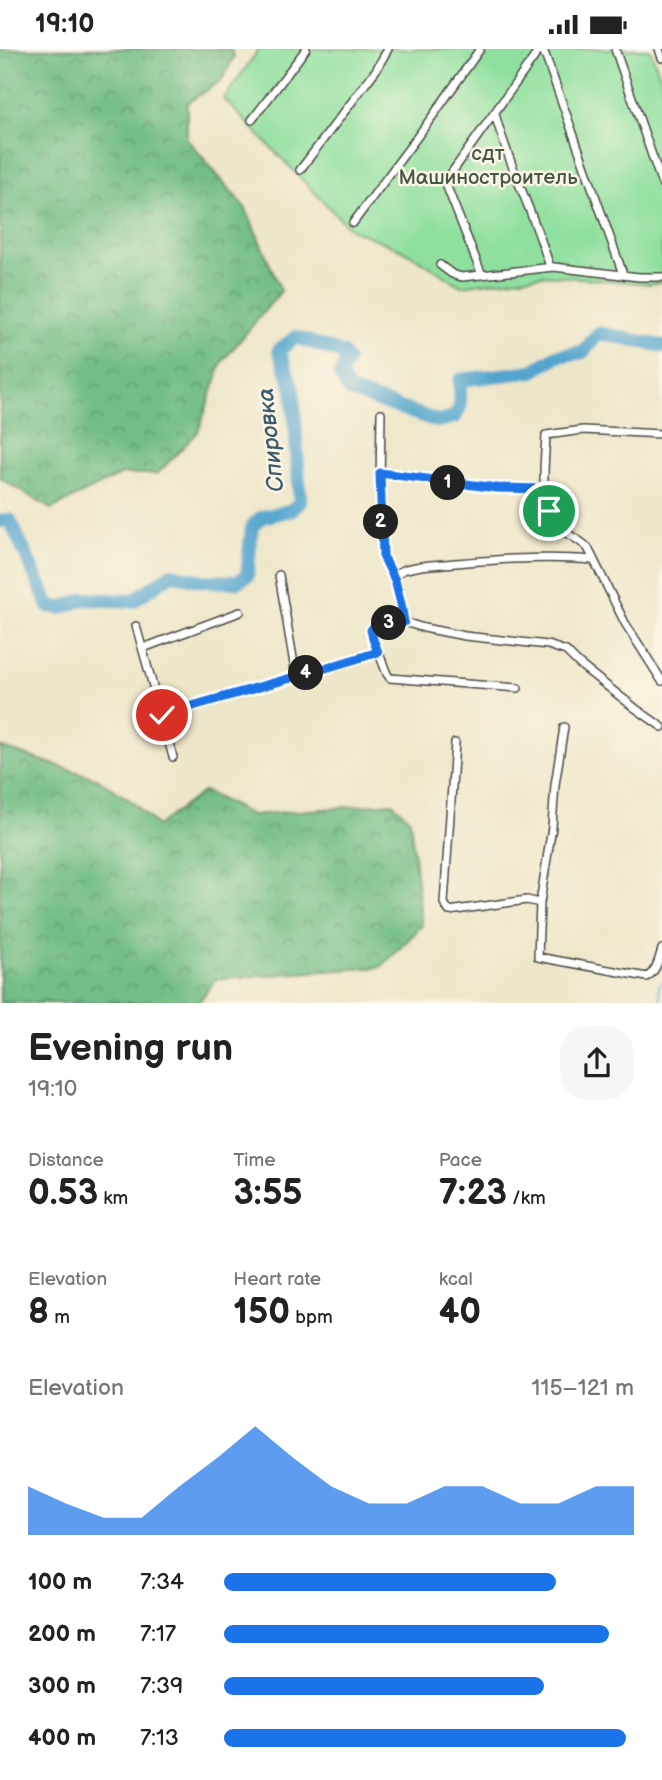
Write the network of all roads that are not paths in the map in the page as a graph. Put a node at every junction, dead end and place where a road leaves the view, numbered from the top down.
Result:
1 (306, 49) edge
2 (388, 49) edge
3 (480, 49) edge
4 (542, 49) edge
5 (615, 49) edge
6 (659, 49) edge
7 (662, 58) edge
8 (495, 114) junction
9 (252, 120) dead end
10 (300, 170) dead end
11 (662, 184) edge
12 (353, 223) dead end
13 (440, 265) dead end
14 (550, 267) junction
15 (623, 274) junction
16 (482, 275) junction
17 (662, 277) edge
18 (382, 413) dead end
19 (662, 434) edge
20 (380, 473) junction
21 (544, 489) junction
22 (593, 560) junction
23 (279, 575) dead end
24 (393, 575) junction
25 (240, 612) dead end
26 (404, 622) junction
27 (136, 626) dead end
28 (143, 648) junction
29 (378, 652) junction
30 (296, 675) junction
31 (662, 681) edge
32 (518, 688) dead end
33 (162, 715) junction
34 (564, 727) dead end
35 (662, 727) edge
36 (455, 743) dead end
37 (173, 757) dead end
38 (540, 903) junction
39 (662, 949) edge

1 - 9 street
2 - 10 street
3 - 12 street
4 - 8 street
4 - 15 street
5 - 11 street
6 - 7 street
8 - 14 street
8 - 16 street
13 - 16 street
14 - 15 street
14 - 16 street
15 - 17 street
18 - 20 street
19 - 21 street
20 - 21 street
20 - 24 street
21 - 22 street
22 - 24 street
22 - 31 street
23 - 30 street
24 - 26 street
25 - 28 street
26 - 29 street
26 - 35 street
27 - 28 street
28 - 33 street
29 - 30 street
29 - 32 street
30 - 33 street
33 - 37 street
34 - 38 street
36 - 38 street
38 - 39 street

